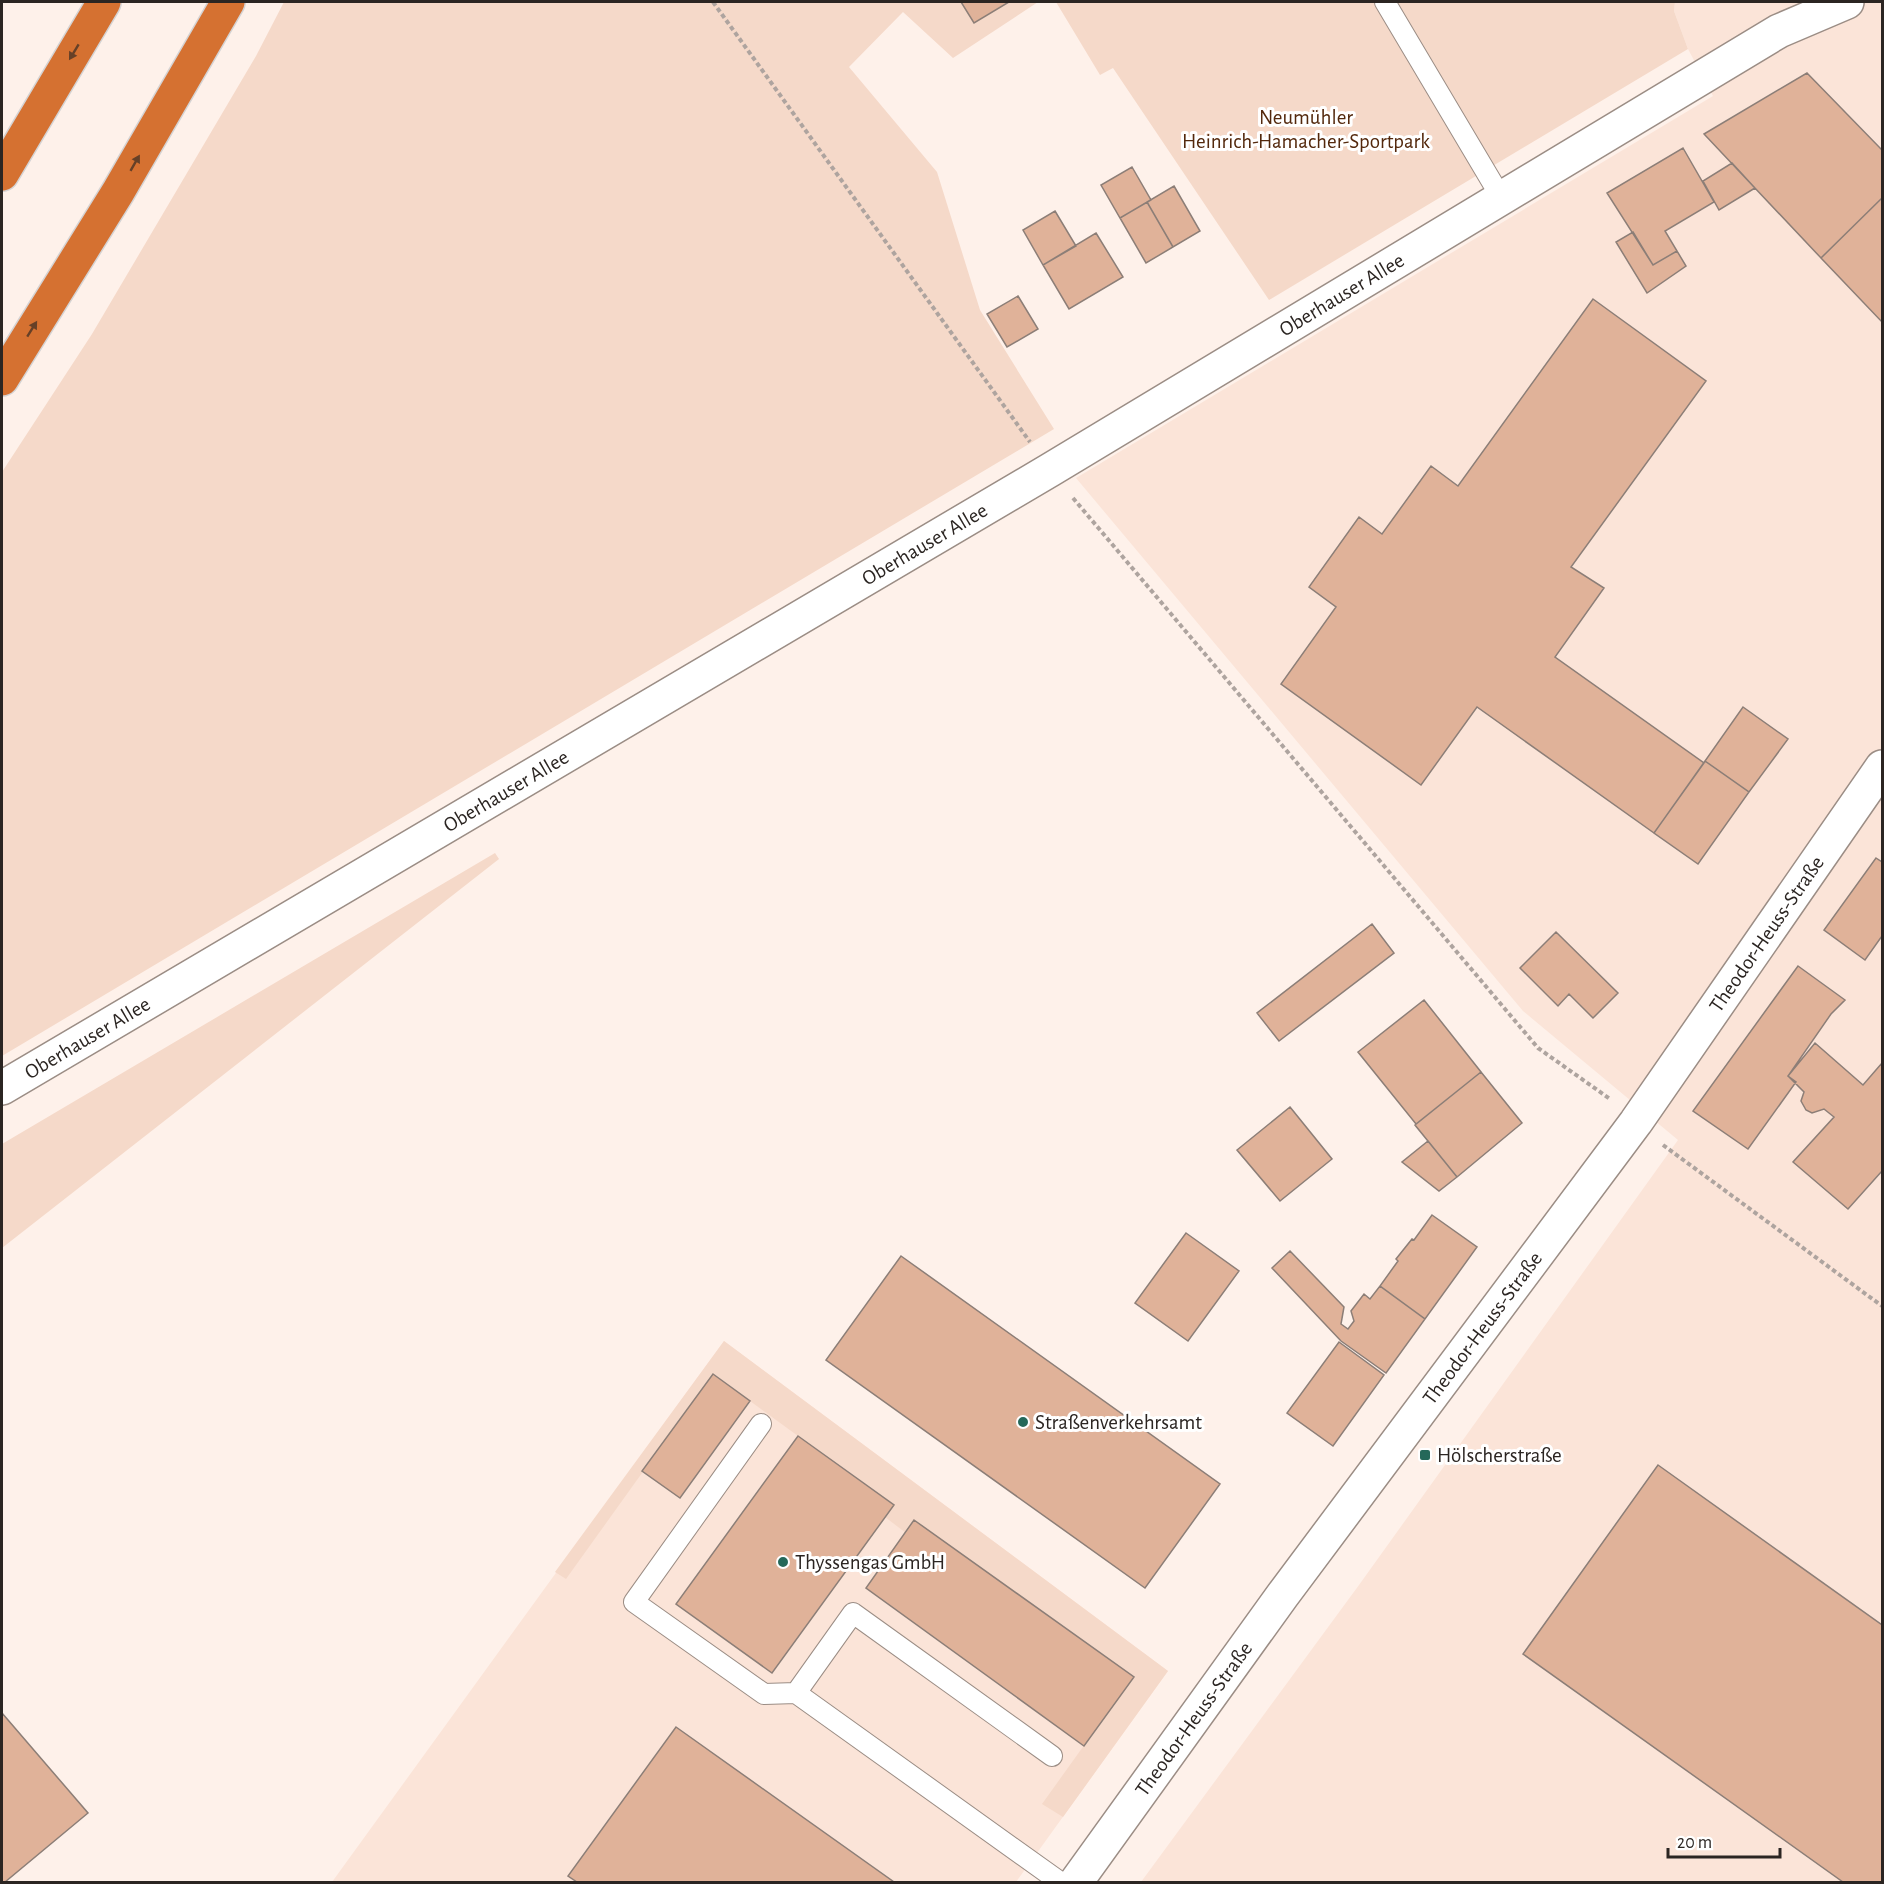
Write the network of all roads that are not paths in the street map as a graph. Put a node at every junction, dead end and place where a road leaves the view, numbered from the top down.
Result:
1 (104, 2) edge
2 (228, 2) edge
3 (1385, 2) edge
4 (1847, 2) edge
5 (2, 174) edge
6 (1502, 199) junction
7 (2, 379) edge
8 (1882, 767) edge
9 (2, 1088) edge
10 (761, 1424) dead end
11 (796, 1693) junction
12 (1052, 1756) dead end
13 (1060, 1882) edge
14 (1076, 1882) edge

1 -> 5 highway
7 -> 2 highway
3 - 6 lane
4 - 6 street, Oberhauser Allee
6 - 9 street, Oberhauser Allee
8 - 14 street, Theodor-Heuss-Straße
10 - 11 lane
11 - 12 lane
11 - 13 lane

